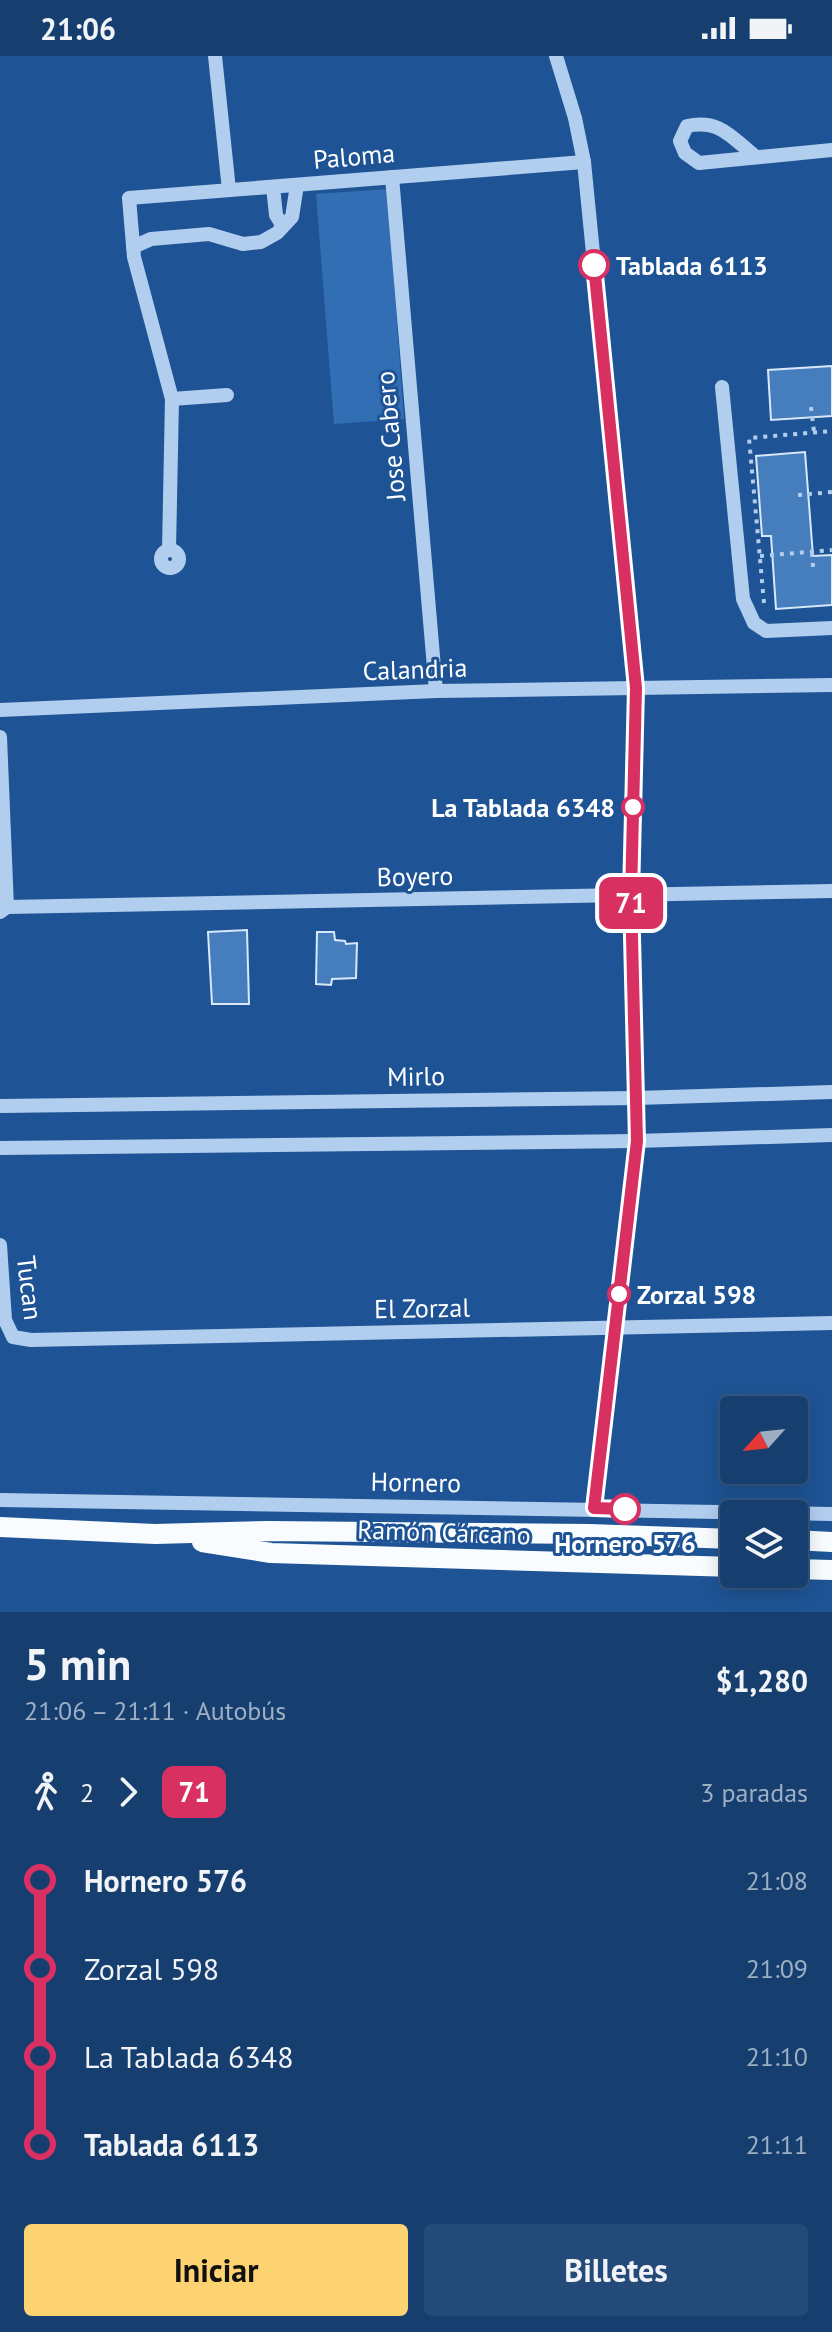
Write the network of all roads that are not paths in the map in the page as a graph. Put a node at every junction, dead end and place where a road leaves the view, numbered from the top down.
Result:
1 (215, 56) edge
2 (556, 56) edge
3 (832, 150) edge
4 (756, 157) junction
5 (584, 162) junction
6 (392, 177) junction
7 (297, 185) junction
8 (273, 187) junction
9 (229, 190) junction
10 (282, 225) junction
11 (133, 247) junction
12 (722, 387) dead end
13 (227, 395) dead end
14 (172, 399) junction
15 (169, 550) dead end
16 (832, 628) edge
17 (832, 685) edge
18 (636, 688) junction
19 (436, 691) junction
20 (0, 710) edge
21 (0, 737) edge
22 (832, 891) edge
23 (631, 896) junction
24 (4, 909) edge
25 (832, 1092) edge
26 (637, 1098) junction
27 (0, 1106) edge
28 (832, 1135) edge
29 (637, 1141) junction
30 (0, 1148) edge
31 (0, 1245) edge
32 (832, 1323) edge
33 (614, 1328) junction
34 (13, 1337) joint
35 (0, 1500) edge
36 (594, 1508) junction
37 (832, 1514) edge
38 (0, 1527) edge
39 (155, 1534) junction
40 (720, 1539) edge
41 (808, 1541) edge
42 (832, 1542) edge
43 (720, 1567) edge
44 (808, 1569) edge
45 (832, 1570) edge

1 - 9 street
2 - 5 street
3 - 4 street
4 - 4 street
5 - 6 street, Paloma
5 - 18 street
6 - 7 street, Paloma
6 - 19 street, Jose Cabero
7 - 8 street, Paloma
7 - 10 street
8 - 9 street, Paloma
8 - 10 street
9 - 11 street, Paloma
10 - 11 street
11 - 14 street
12 - 16 street
13 - 14 street
14 - 15 street
17 - 18 street, Calandria
18 - 19 street, Calandria
18 - 23 street
19 - 20 street, Calandria
21 - 24 street
22 - 23 street, Boyero
23 - 24 street, Boyero
23 - 26 street
25 - 26 street, Mirlo
26 - 27 street, Mirlo
26 - 29 street
28 - 29 street
29 - 30 street
29 - 33 street
31 - 34 street, Tucan
32 - 33 street, El Zorzal
33 - 34 street, El Zorzal
33 - 36 street
35 - 36 street, Hornero
36 - 37 street, Hornero
38 - 39 main road, Ramón Cárcano
39 - 40 main road, Ramón Cárcano
39 - 43 main road, Ramón Cárcano
41 - 42 main road
44 - 45 main road

